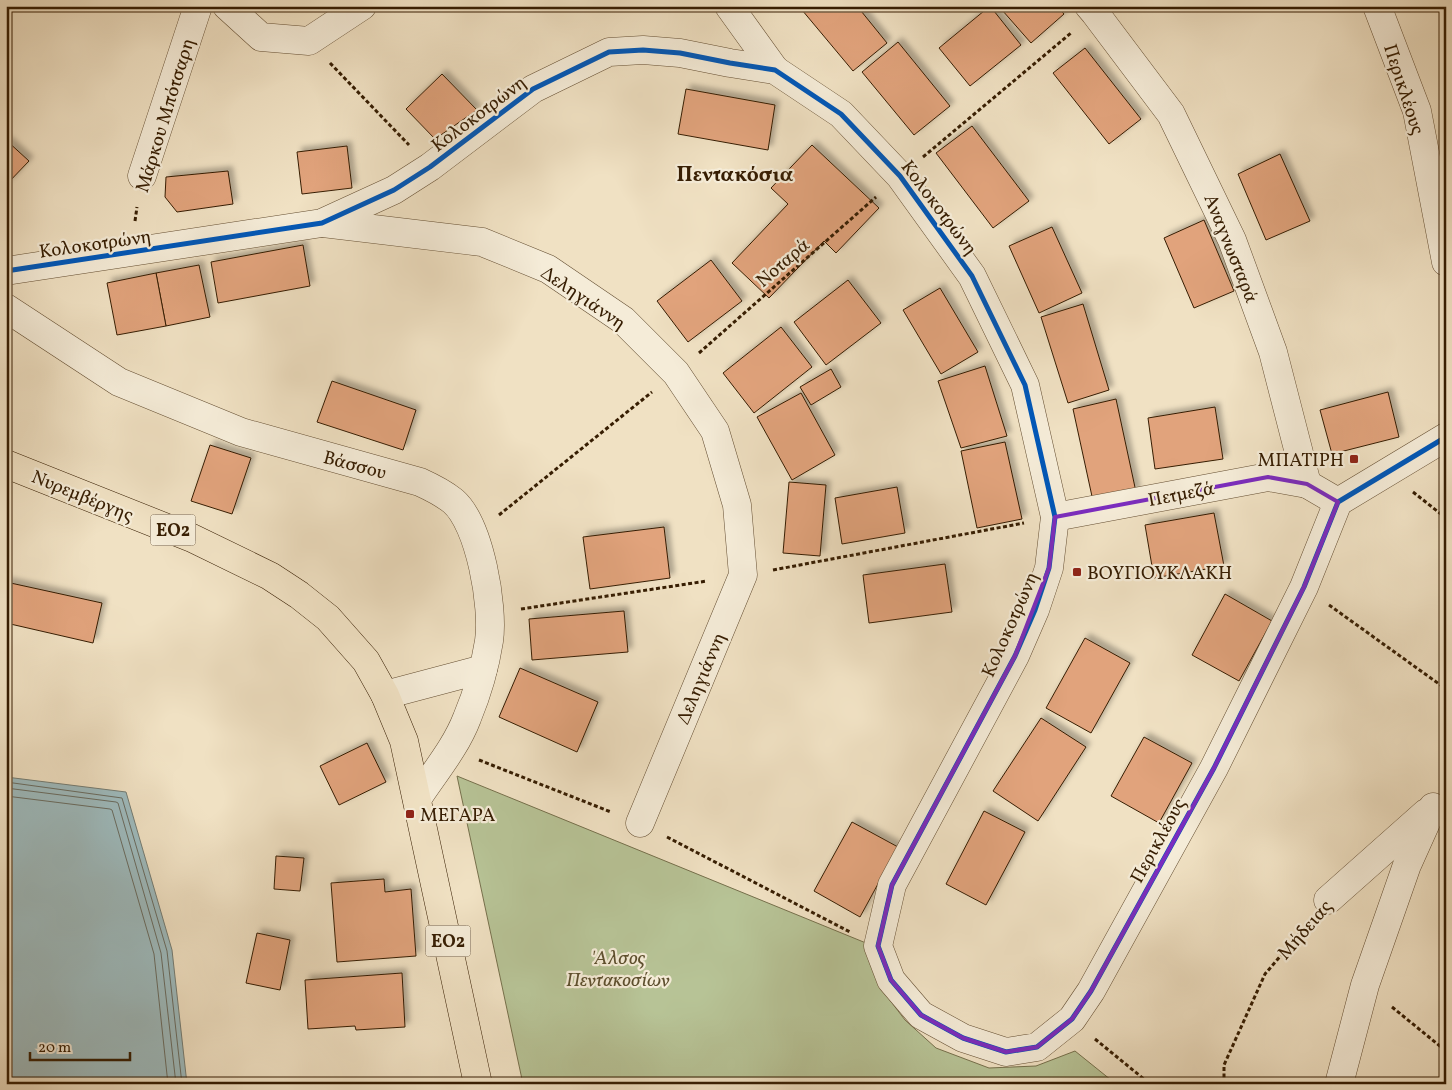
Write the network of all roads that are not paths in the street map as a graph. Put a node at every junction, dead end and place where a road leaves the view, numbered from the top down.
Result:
1 (198, 6) edge
2 (227, 6) edge
3 (362, 6) edge
4 (729, 6) edge
5 (1377, 6) edge
6 (1092, 9) edge
7 (775, 70) junction
8 (142, 176) road end
9 (322, 223) junction
10 (1446, 262) edge
11 (6, 271) edge
12 (6, 308) edge
13 (1446, 437) edge
14 (6, 464) edge
15 (1307, 484) junction
16 (1338, 502) junction
17 (1055, 517) junction
18 (483, 668) junction
19 (385, 695) junction
20 (417, 799) junction
21 (1439, 801) edge
22 (640, 823) dead end
23 (892, 885) joint
24 (1328, 900) road end
25 (478, 1084) edge
26 (1339, 1084) edge

1 - 8 street, Μάρκου Μπότσαρη
2 - 3 street
4 - 7 street
5 - 10 street, Περικλέους
6 - 15 street, Αναγνωσταρά
7 - 9 street, Κολοκοτρώνη
7 - 17 street, Κολοκοτρώνη
9 - 11 street, Κολοκοτρώνη
9 - 22 street, Δεληγιάννη
12 - 18 street, Βάσσου
13 - 16 street
14 - 19 main road, Νυρεμβέργης / ΕΟ2
15 - 16 street
15 - 17 street, Πετμεζά
16 - 23 street, Περικλέους
17 - 23 street, Κολοκοτρώνη
18 - 19 street
18 - 20 street, Βάσσου
19 - 20 main road, Νυρεμβέργης / ΕΟ2
20 - 25 main road, Νυρεμβέργης / ΕΟ2
21 - 24 street, Μήδειας
21 - 26 street, Μήδειας

